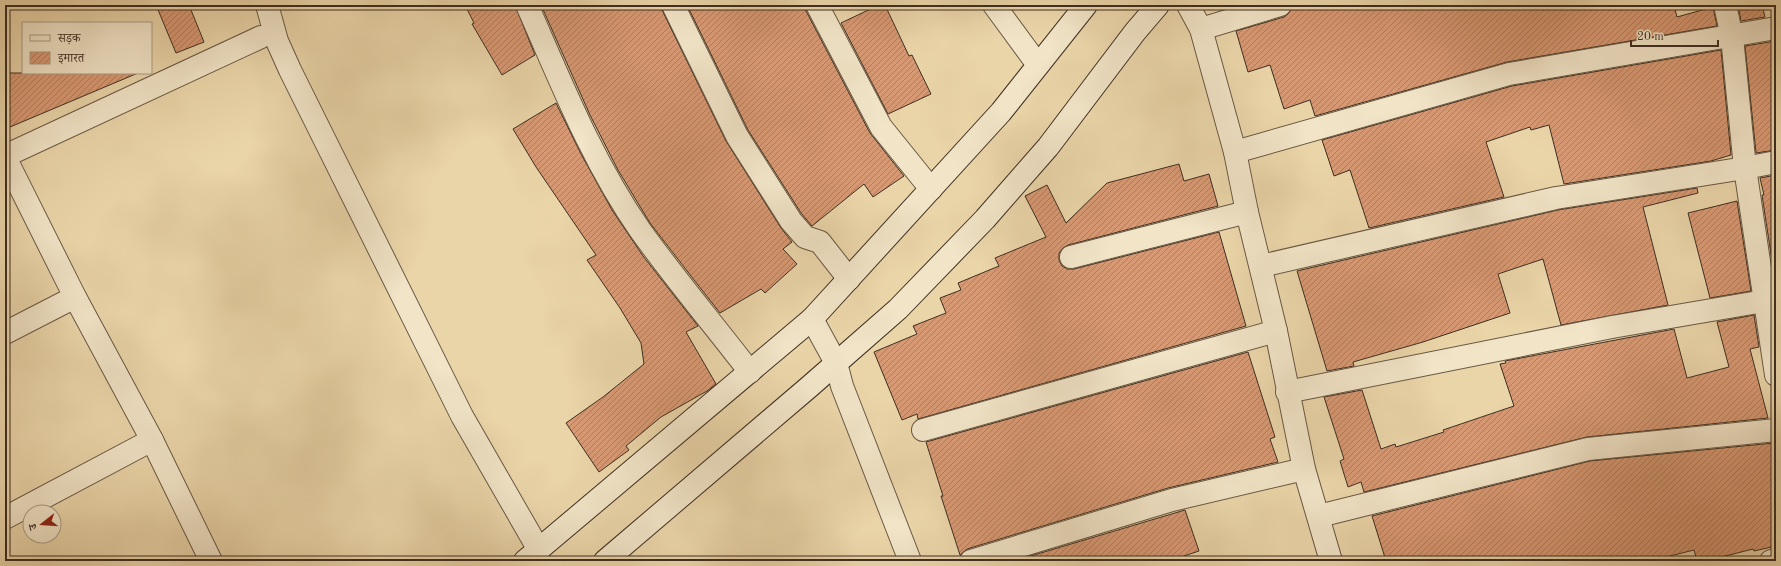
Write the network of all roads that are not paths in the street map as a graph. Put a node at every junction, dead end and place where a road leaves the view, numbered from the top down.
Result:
1 (267, 5) edge
2 (527, 5) edge
3 (673, 5) edge
4 (817, 5) edge
5 (994, 5) edge
6 (1086, 5) edge
7 (1158, 5) edge
8 (1188, 5) edge
9 (1280, 5) edge
10 (1725, 5) edge
11 (1776, 28) edge
12 (1201, 29) junction
13 (261, 36) dead end
14 (1732, 37) junction
15 (1038, 65) junction
16 (1235, 152) junction
17 (5, 156) edge
18 (1776, 162) edge
19 (1745, 168) junction
20 (931, 189) junction
21 (1247, 212) junction
22 (1071, 257) dead end
23 (1261, 266) junction
24 (849, 279) junction
25 (75, 297) junction
26 (1771, 300) edge
27 (812, 319) junction
28 (1276, 331) junction
29 (5, 333) edge
30 (836, 363) junction
31 (750, 372) junction
32 (1776, 375) edge
33 (1287, 392) junction
34 (923, 430) dead end
35 (1776, 430) edge
36 (152, 440) junction
37 (1304, 469) junction
38 (1319, 516) junction
39 (5, 518) edge
40 (532, 556) edge
41 (1776, 560) edge
42 (211, 561) edge
43 (604, 561) edge
44 (910, 561) edge
45 (971, 561) edge
46 (1331, 561) edge
47 (1772, 561) edge

1 - 40 street
2 - 31 street
3 - 24 street
4 - 20 street
5 - 15 street
6 - 15 street
7 - 30 street
8 - 12 street
9 - 12 street
10 - 14 street
11 - 14 street
12 - 16 street
13 - 17 street
14 - 16 street
14 - 19 street
15 - 20 street
16 - 21 street
17 - 25 street
18 - 19 street
19 - 23 street
19 - 26 street
20 - 24 street
21 - 22 street
21 - 23 street
23 - 28 street
24 - 27 street
25 - 29 street
25 - 36 street
26 - 32 street
26 - 33 street
27 - 30 street
27 - 31 street
28 - 33 street
28 - 34 street
30 - 43 street
30 - 44 street
31 - 40 street
33 - 37 street
35 - 38 street
36 - 39 street
36 - 42 street
37 - 38 street
37 - 45 street
38 - 46 street
41 - 47 street

